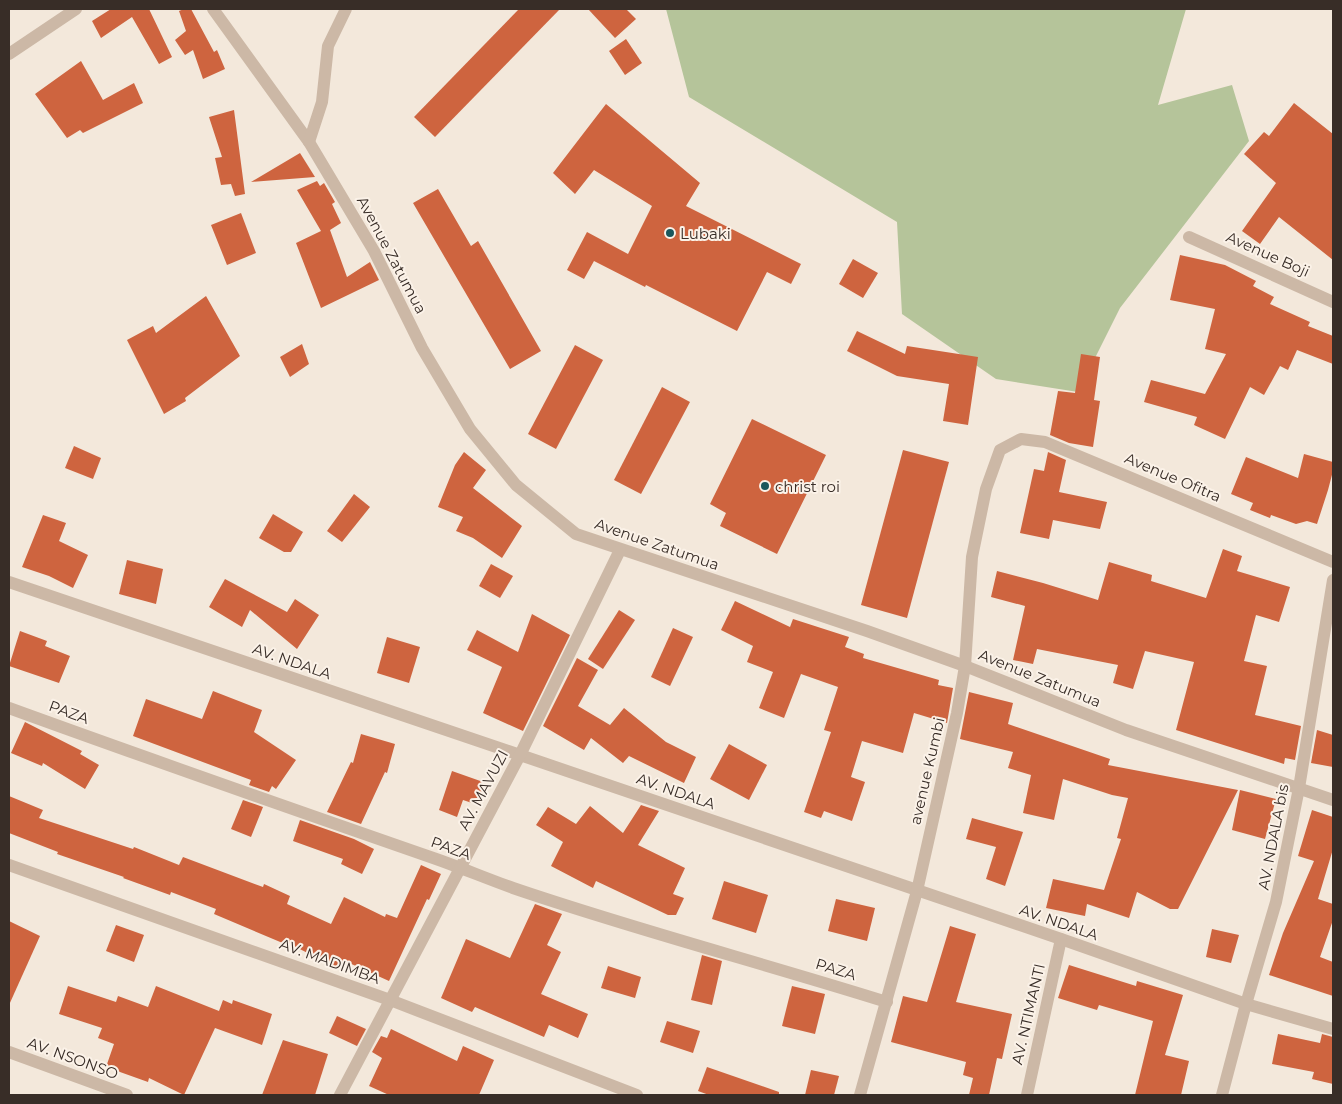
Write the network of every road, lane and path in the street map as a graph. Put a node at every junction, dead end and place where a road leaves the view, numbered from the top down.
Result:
1 (76, 9) edge
2 (213, 9) edge
3 (346, 9) edge
4 (9, 54) edge
5 (309, 142) junction
6 (1189, 237) dead end
7 (1333, 302) edge
8 (1000, 450) joint
9 (620, 550) junction
10 (1333, 562) edge
11 (1333, 580) edge
12 (9, 582) edge
13 (965, 666) junction
14 (9, 708) edge
15 (520, 755) junction
16 (1299, 788) junction
17 (1333, 800) edge
18 (9, 865) edge
19 (459, 868) junction
20 (917, 891) junction
21 (1061, 940) junction
22 (390, 1000) junction
23 (887, 1002) junction
24 (1246, 1004) junction
25 (1333, 1029) edge
26 (9, 1052) edge
27 (126, 1095) edge
28 (340, 1095) edge
29 (637, 1095) edge
30 (860, 1095) edge
31 (1027, 1095) edge
32 (1222, 1095) edge

1 - 4 street
2 - 5 street, Avenue Zatumua
3 - 5 street
5 - 9 street, Avenue Zatumua
6 - 7 street, Avenue Boji
8 - 10 street, Avenue Ofitra
8 - 13 street, avenue Kumbi
9 - 13 street, Avenue Zatumua
9 - 15 street, AV. MAVUZI
11 - 16 street, AV. NDALA bis
12 - 15 street, AV. NDALA
13 - 16 street, Avenue Zatumua
13 - 20 street, avenue Kumbi
14 - 19 street, PAZA
15 - 19 street, AV. MAVUZI
15 - 20 street, AV. NDALA
16 - 17 street, Avenue Zatumua
16 - 24 street, AV. NDALA bis
18 - 22 street, AV. MADIMBA
19 - 22 street, AV. MAVUZI
19 - 23 street, PAZA
20 - 21 street, AV. NDALA
20 - 23 street, avenue Kumbi
21 - 24 street, AV. NDALA
21 - 31 street, AV. NTIMANTI
22 - 28 street, AV. MAVUZI
22 - 29 street, AV. MADIMBA
23 - 30 street, avenue Kumbi
24 - 25 street, AV. NDALA
24 - 32 street, AV. NDALA bis
26 - 27 street, AV. NSONSO

